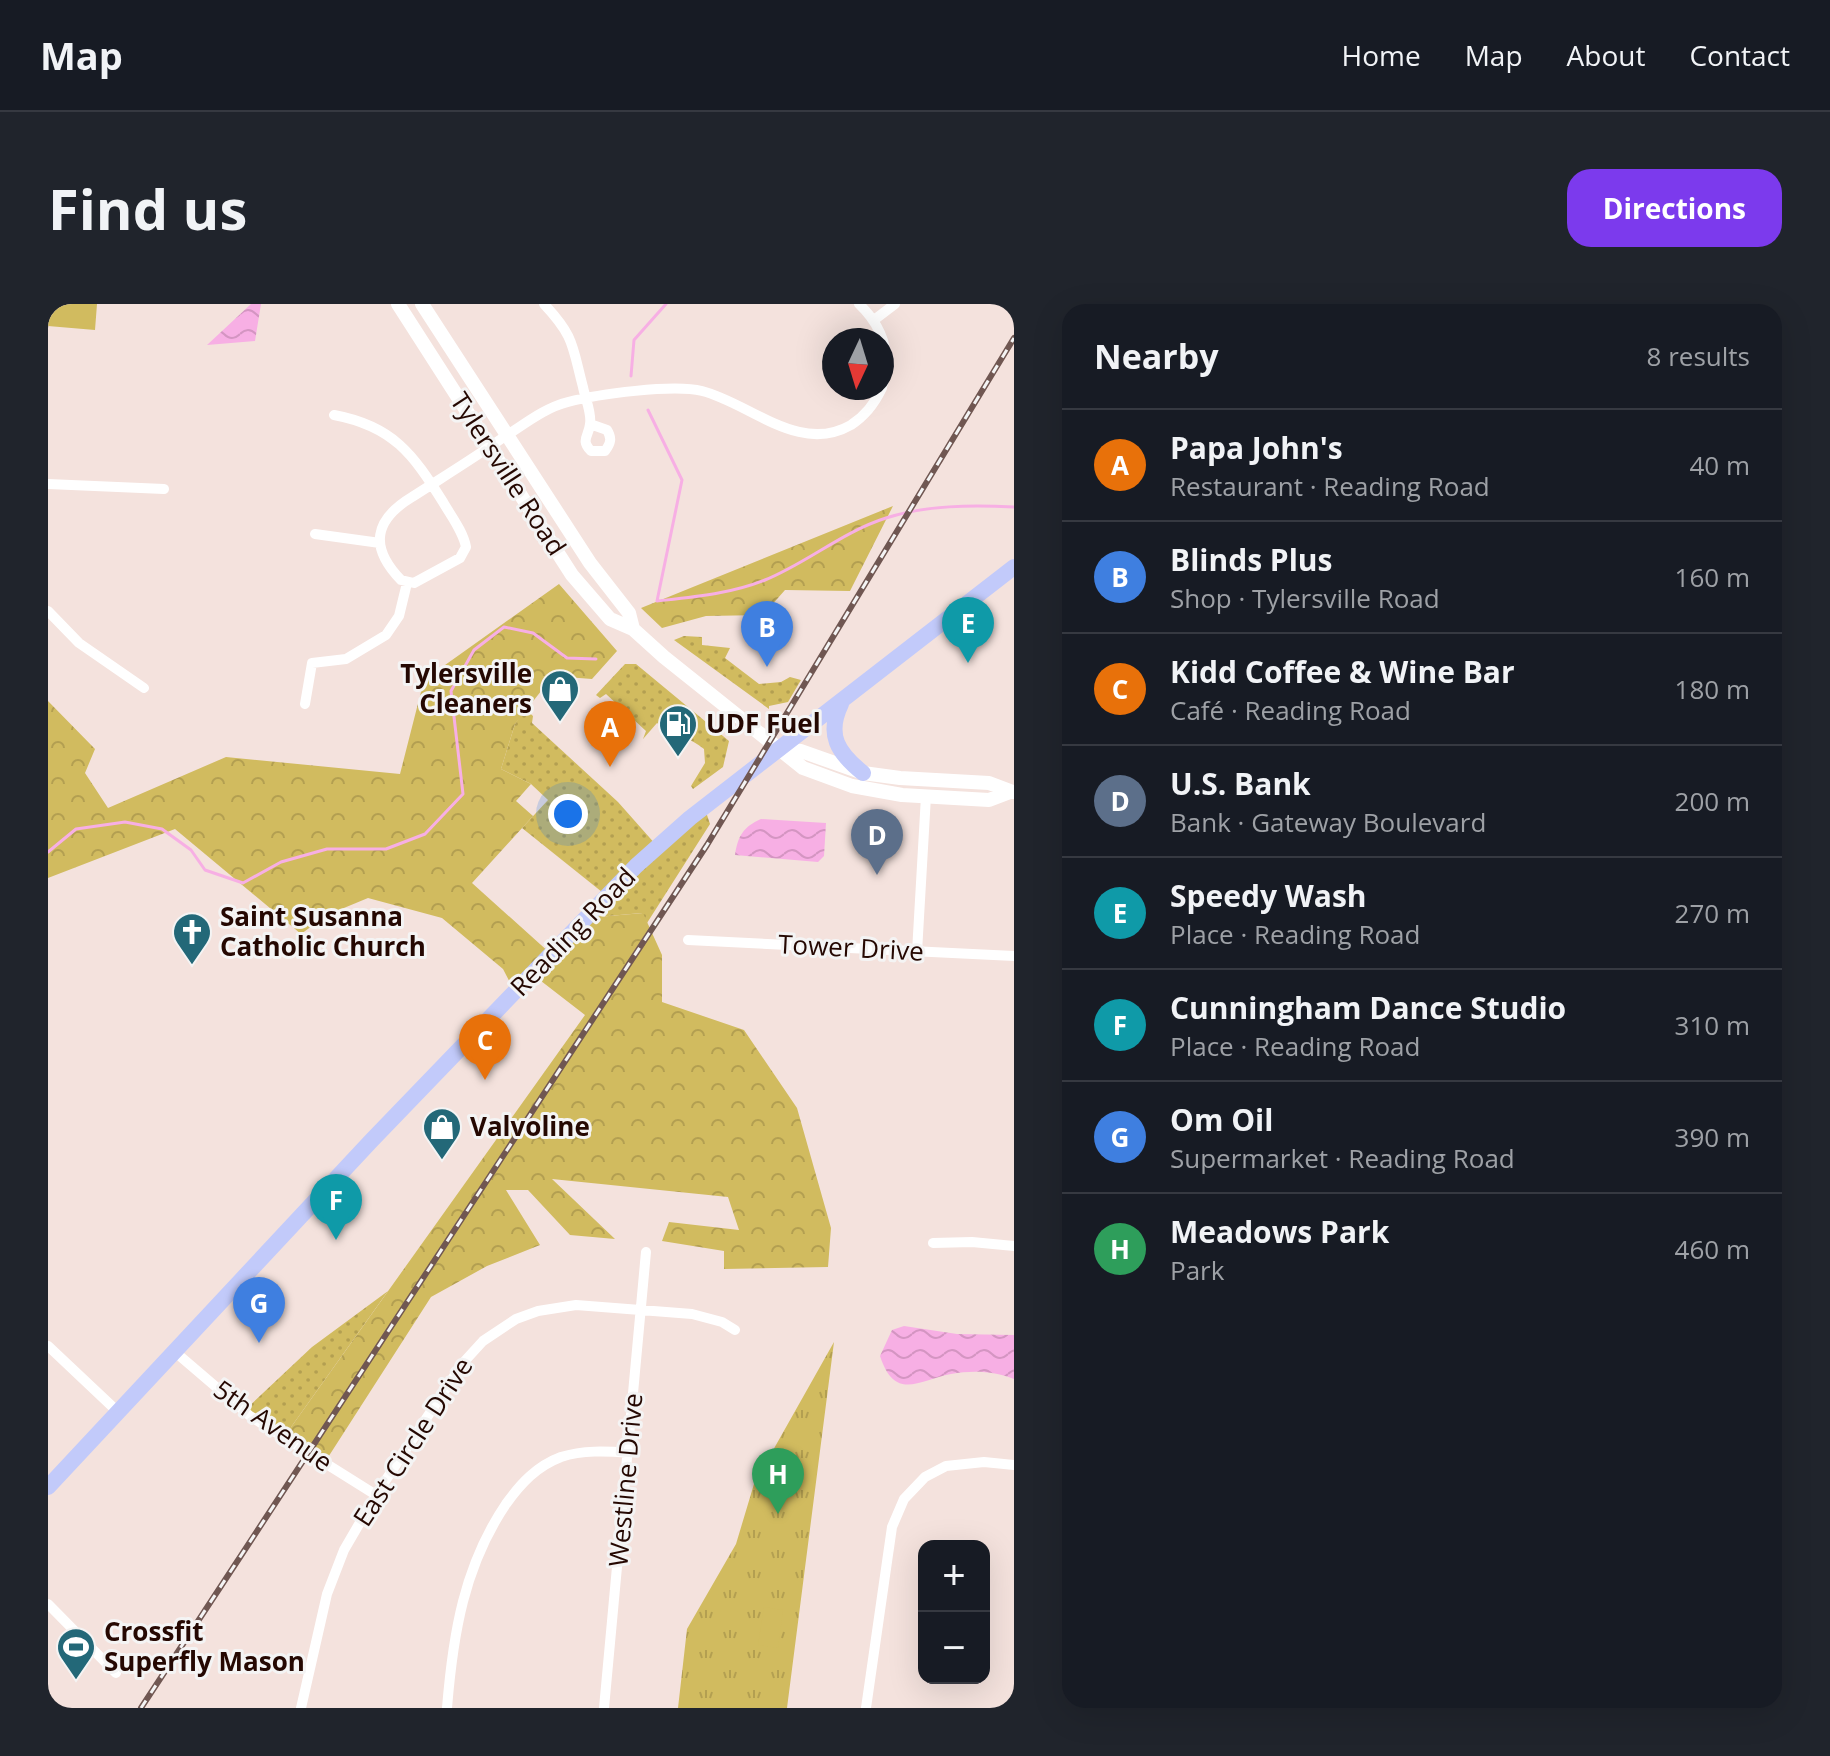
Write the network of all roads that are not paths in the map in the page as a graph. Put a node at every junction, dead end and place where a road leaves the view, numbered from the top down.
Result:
1 (398, 304) edge
2 (422, 304) edge
3 (544, 304) edge
4 (859, 304) edge
5 (895, 304) edge
6 (874, 320) junction
7 (877, 328) edge
8 (586, 399) junction
9 (876, 400) edge
10 (334, 415) dead end
11 (590, 424) dead end
12 (507, 436) junction
13 (491, 446) junction
14 (48, 484) edge
15 (431, 484) junction
16 (164, 489) dead end
17 (315, 534) dead end
18 (380, 543) junction
19 (1014, 567) edge
20 (407, 583) junction
21 (48, 611) edge
22 (633, 629) junction
23 (144, 688) dead end
24 (843, 698) junction
25 (305, 704) dead end
26 (780, 749) junction
27 (863, 773) junction
28 (1012, 792) edge
29 (926, 796) junction
30 (688, 940) dead end
31 (917, 952) junction
32 (1014, 956) edge
33 (933, 1243) dead end
34 (1014, 1246) edge
35 (646, 1252) dead end
36 (642, 1309) junction
37 (735, 1330) dead end
38 (48, 1346) edge
39 (174, 1351) junction
40 (117, 1411) junction
41 (629, 1453) junction
42 (1014, 1465) edge
43 (48, 1487) edge
44 (376, 1495) junction
45 (48, 1604) edge
46 (116, 1673) dead end
47 (301, 1708) edge
48 (447, 1708) edge
49 (604, 1708) edge
50 (866, 1708) edge

1 - 13 main road, Tylersville Road
2 - 12 main road, Tylersville Road
3 - 8 street
4 - 6 street
5 - 6 street
6 - 7 street
8 - 9 street
8 - 11 street
8 - 12 street
10 - 15 street
12 - 13 street
12 - 22 main road, Tylersville Road
13 - 15 street
13 - 22 main road, Tylersville Road
14 - 16 street
15 - 18 street
15 - 20 street
17 - 18 street
18 - 20 street
19 - 24 main road, Reading Road
20 - 25 street
21 - 23 street
22 - 26 main road, Tylersville Road
24 - 26 main road, Reading Road
24 - 27 main road
26 - 27 main road, Tylersville Road
26 - 29 main road, Tylersville Road
26 - 39 main road, Reading Road
27 - 28 main road, Tylersville Road
28 - 29 main road, Tylersville Road
29 - 31 street
30 - 31 street, Tower Drive
31 - 32 street, Tower Drive
33 - 34 street
35 - 36 street, Westline Drive
36 - 37 street, East Circle Drive
36 - 41 street, Westline Drive
36 - 44 street, East Circle Drive
38 - 40 street
39 - 40 main road, Reading Road
39 - 44 street, 5th Avenue
40 - 43 main road, Reading Road
41 - 48 street
41 - 49 street, Westline Drive
42 - 50 street
44 - 47 street, East Circle Drive
45 - 46 street

